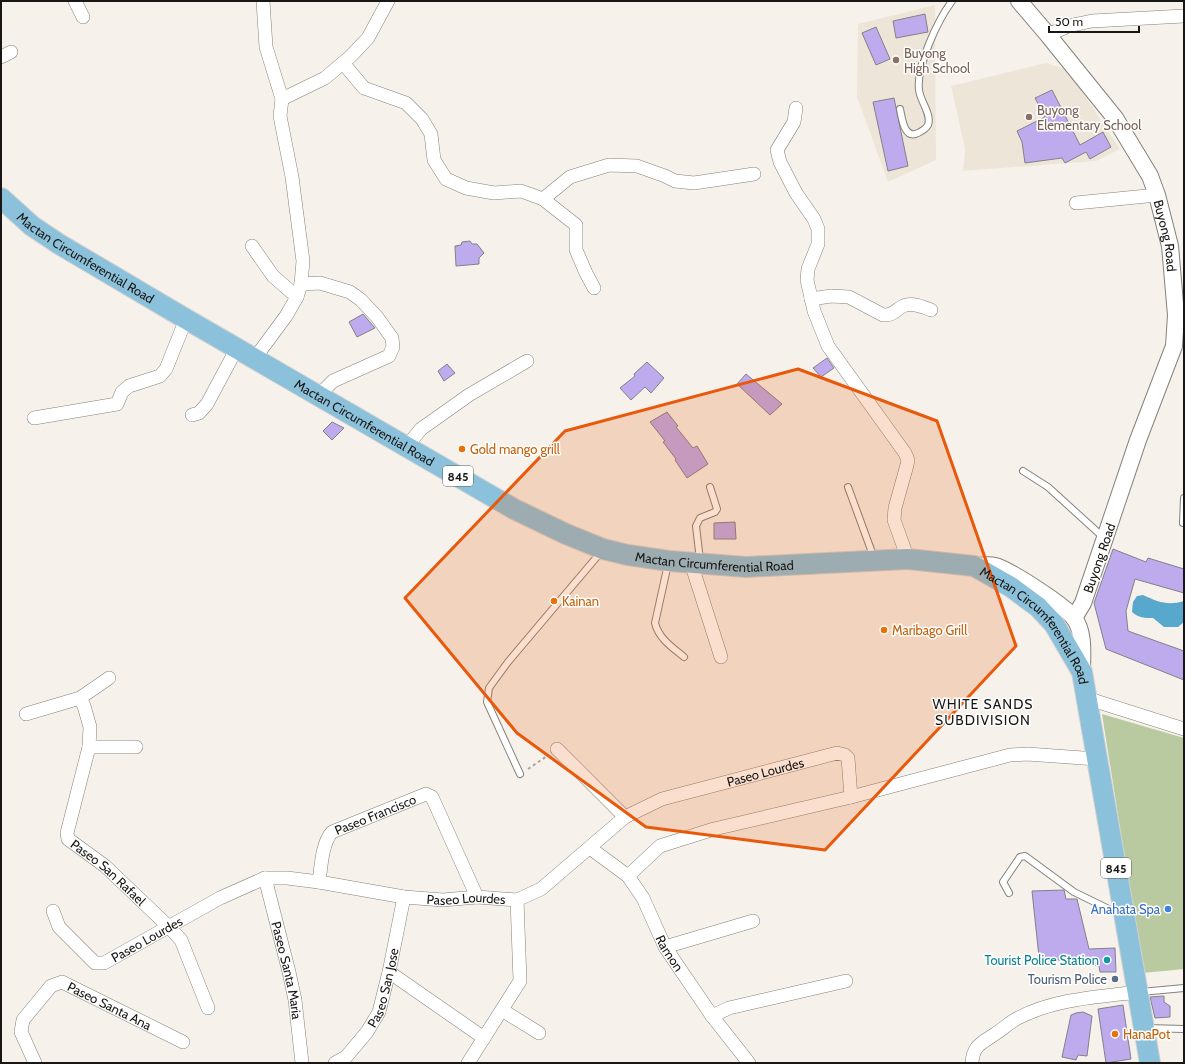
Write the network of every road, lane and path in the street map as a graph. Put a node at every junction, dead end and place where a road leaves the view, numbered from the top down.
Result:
1 (75, 1) edge
2 (263, 1) edge
3 (388, 1) edge
4 (952, 1) edge
5 (1019, 1) edge
6 (1184, 16) edge
7 (83, 17) dead end
8 (1048, 35) junction
9 (343, 63) junction
10 (282, 99) junction
11 (796, 108) dead end
12 (900, 108) dead end
13 (754, 174) dead end
14 (1157, 195) junction
15 (1, 198) edge
16 (543, 199) junction
17 (1076, 203) dead end
18 (252, 246) dead end
19 (300, 284) junction
20 (594, 288) dead end
21 (297, 297) junction
22 (811, 299) junction
23 (931, 310) dead end
24 (186, 319) junction
25 (1179, 345) edge
26 (237, 348) junction
27 (255, 358) junction
28 (527, 361) dead end
29 (319, 395) junction
30 (192, 415) dead end
31 (34, 418) dead end
32 (407, 446) junction
33 (1023, 470) dead end
34 (710, 487) dead end
35 (848, 487) dead end
36 (1184, 498) edge
37 (1183, 523) dead end
38 (1106, 540) junction
39 (604, 549) junction
40 (908, 559) junction
41 (669, 561) junction
42 (876, 561) junction
43 (696, 563) junction
44 (974, 566) junction
45 (1074, 618) junction
46 (684, 657) dead end
47 (721, 657) dead end
48 (1082, 672) junction
49 (109, 678) dead end
50 (80, 698) junction
51 (1086, 698) junction
52 (26, 714) dead end
53 (1184, 729) edge
54 (89, 747) junction
55 (136, 747) dead end
56 (557, 749) joint
57 (1097, 759) junction
58 (520, 774) joint
59 (851, 797) junction
60 (625, 817) junction
61 (590, 848) junction
62 (628, 876) junction
63 (265, 878) junction
64 (319, 882) junction
65 (1009, 893) dead end
66 (404, 897) junction
67 (477, 897) junction
68 (517, 900) junction
69 (53, 911) dead end
70 (1124, 916) junction
71 (753, 921) dead end
72 (169, 927) junction
73 (665, 947) junction
74 (389, 972) junction
75 (846, 981) dead end
76 (1184, 988) edge
77 (1138, 992) junction
78 (208, 1008) dead end
79 (502, 1010) junction
80 (712, 1016) junction
81 (1144, 1028) junction
82 (1184, 1028) edge
83 (539, 1033) dead end
84 (484, 1038) junction
85 (183, 1042) dead end
86 (345, 1061) edge
87 (35, 1063) edge
88 (302, 1063) edge
89 (468, 1063) edge
90 (749, 1063) edge
91 (972, 1063) edge
92 (1150, 1063) edge

1 - 7 street
2 - 10 street
3 - 9 street
4 - 12 lane
5 - 8 street, Buyong Road
6 - 8 street
8 - 14 street, Buyong Road
9 - 10 street
9 - 16 street
10 - 19 street
11 - 22 street
13 - 16 street
14 - 17 street
14 - 25 street, Buyong Road
15 - 24 main road, Mactan Circumferential Road / 845
16 - 20 street
18 - 21 street
19 - 21 street
19 - 29 street
21 - 27 street
22 - 23 street
22 - 40 street
24 - 26 main road, Mactan Circumferential Road / 845
24 - 31 street
25 - 38 street, Buyong Road
26 - 27 main road, Mactan Circumferential Road / 845
26 - 30 street
27 - 29 main road, Mactan Circumferential Road / 845
28 - 32 street
29 - 32 main road, Mactan Circumferential Road / 845
32 - 39 main road, Mactan Circumferential Road / 845
33 - 38 lane
34 - 43 lane
35 - 42 lane
36 - 37 lane
38 - 45 street, Buyong Road
39 - 41 main road, Mactan Circumferential Road / 845
39 - 58 lane
40 - 42 main road, Mactan Circumferential Road / 845
40 - 44 main road, Mactan Circumferential Road / 845
41 - 43 main road, Mactan Circumferential Road / 845
41 - 46 lane
42 - 43 main road, Mactan Circumferential Road / 845
43 - 47 street
44 - 45 street
44 - 48 main road, Mactan Circumferential Road / 845
45 - 48 street
48 - 51 main road, Mactan Circumferential Road / 845
49 - 50 street
50 - 52 street
50 - 54 street, Paseo San Rafael
51 - 53 street
51 - 57 main road, Mactan Circumferential Road / 845
54 - 55 street
54 - 72 street, Paseo San Rafael
56 - 58 path
56 - 60 street
57 - 59 street
57 - 70 main road, Mactan Circumferential Road / 845
59 - 60 street, Paseo Lourdes
59 - 62 street
60 - 61 street, Paseo Lourdes
61 - 62 street, Ramon
61 - 68 street, Paseo Lourdes
62 - 73 street, Ramon
63 - 64 street, Paseo Lourdes
63 - 72 street, Paseo Lourdes
63 - 88 street, Paseo Santa Maria
64 - 66 street, Paseo Lourdes
64 - 67 street, Paseo Francisco
65 - 70 lane
66 - 67 street, Paseo Lourdes
66 - 74 street, Paseo San Jose
67 - 68 street, Paseo Lourdes
68 - 79 street
69 - 72 street, Paseo Lourdes
70 - 77 main road, Mactan Circumferential Road / 845
71 - 73 street
72 - 78 street, Paseo San Rafael
73 - 80 street, Ramon
74 - 84 street
74 - 86 street, Paseo San Jose
75 - 80 street
76 - 77 lane
77 - 81 main road, Mactan Circumferential Road / 845
77 - 91 street
79 - 83 street
79 - 84 street
80 - 90 street, Ramon
81 - 82 lane
81 - 92 main road, Mactan Circumferential Road / 845
84 - 89 street
85 - 87 street, Paseo Santa Ana

